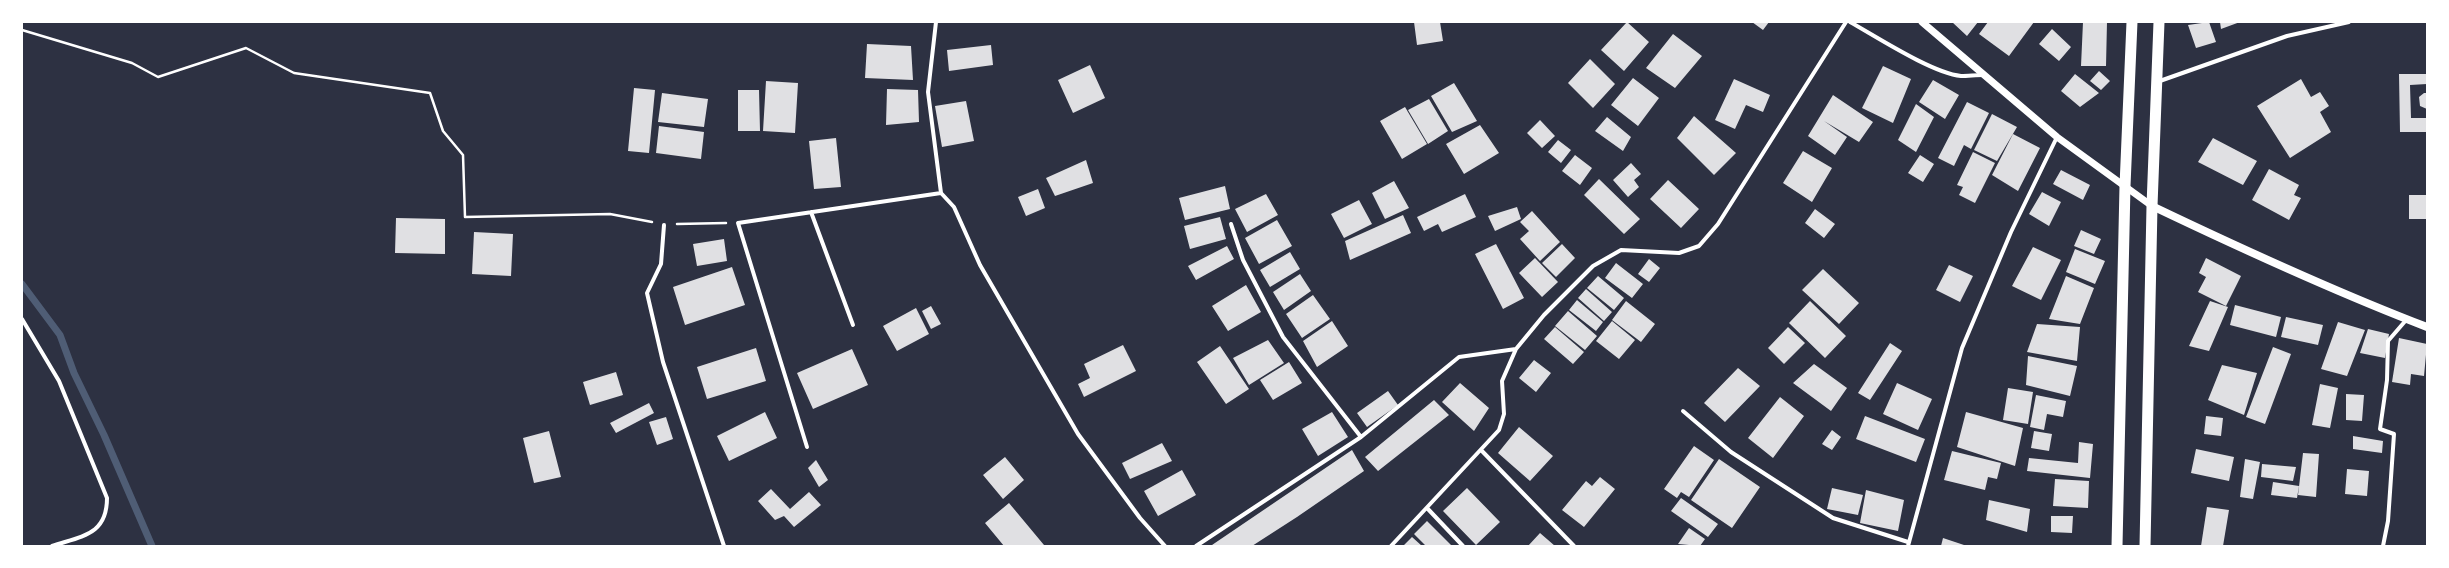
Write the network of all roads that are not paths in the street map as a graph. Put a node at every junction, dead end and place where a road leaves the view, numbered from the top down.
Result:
1 (936, 22) edge
2 (1846, 22) edge
3 (1850, 22) edge
4 (1922, 22) edge
5 (2132, 22) edge
6 (2158, 22) edge
7 (2350, 22) edge
8 (1985, 74) junction
9 (2156, 83) junction
10 (2057, 137) junction
11 (2125, 186) junction
12 (941, 194) junction
13 (2152, 206) junction
14 (811, 212) junction
15 (1231, 224) dead end
16 (664, 225) road end
17 (22, 319) edge
18 (2407, 319) junction
19 (853, 325) dead end
20 (2427, 327) edge
21 (1516, 349) junction
22 (1684, 411) dead end
23 (1361, 437) junction
24 (807, 447) dead end
25 (1481, 450) junction
26 (1427, 508) junction
27 (1908, 544) edge
28 (52, 546) edge
29 (724, 546) edge
30 (1165, 546) edge
31 (1196, 546) edge
32 (1391, 546) edge
33 (1463, 546) edge
34 (1574, 546) edge
35 (2117, 546) edge
36 (2145, 546) edge
37 (2384, 546) edge

1 - 12 street
2 - 21 street
3 - 8 street
4 - 8 street
5 - 11 highway
6 - 9 highway
7 - 9 street
8 - 10 street
9 - 13 highway
10 - 11 street
10 - 27 street
11 - 13 street
11 - 35 highway
12 - 14 street
12 - 30 street
13 - 18 main road
13 - 36 highway
14 - 19 street
14 - 24 street
15 - 23 street
16 - 29 street
17 - 28 street
18 - 20 main road
18 - 37 street
21 - 23 street
21 - 25 street
22 - 27 street
23 - 31 street
25 - 26 street
25 - 34 street
26 - 32 street
26 - 33 street

